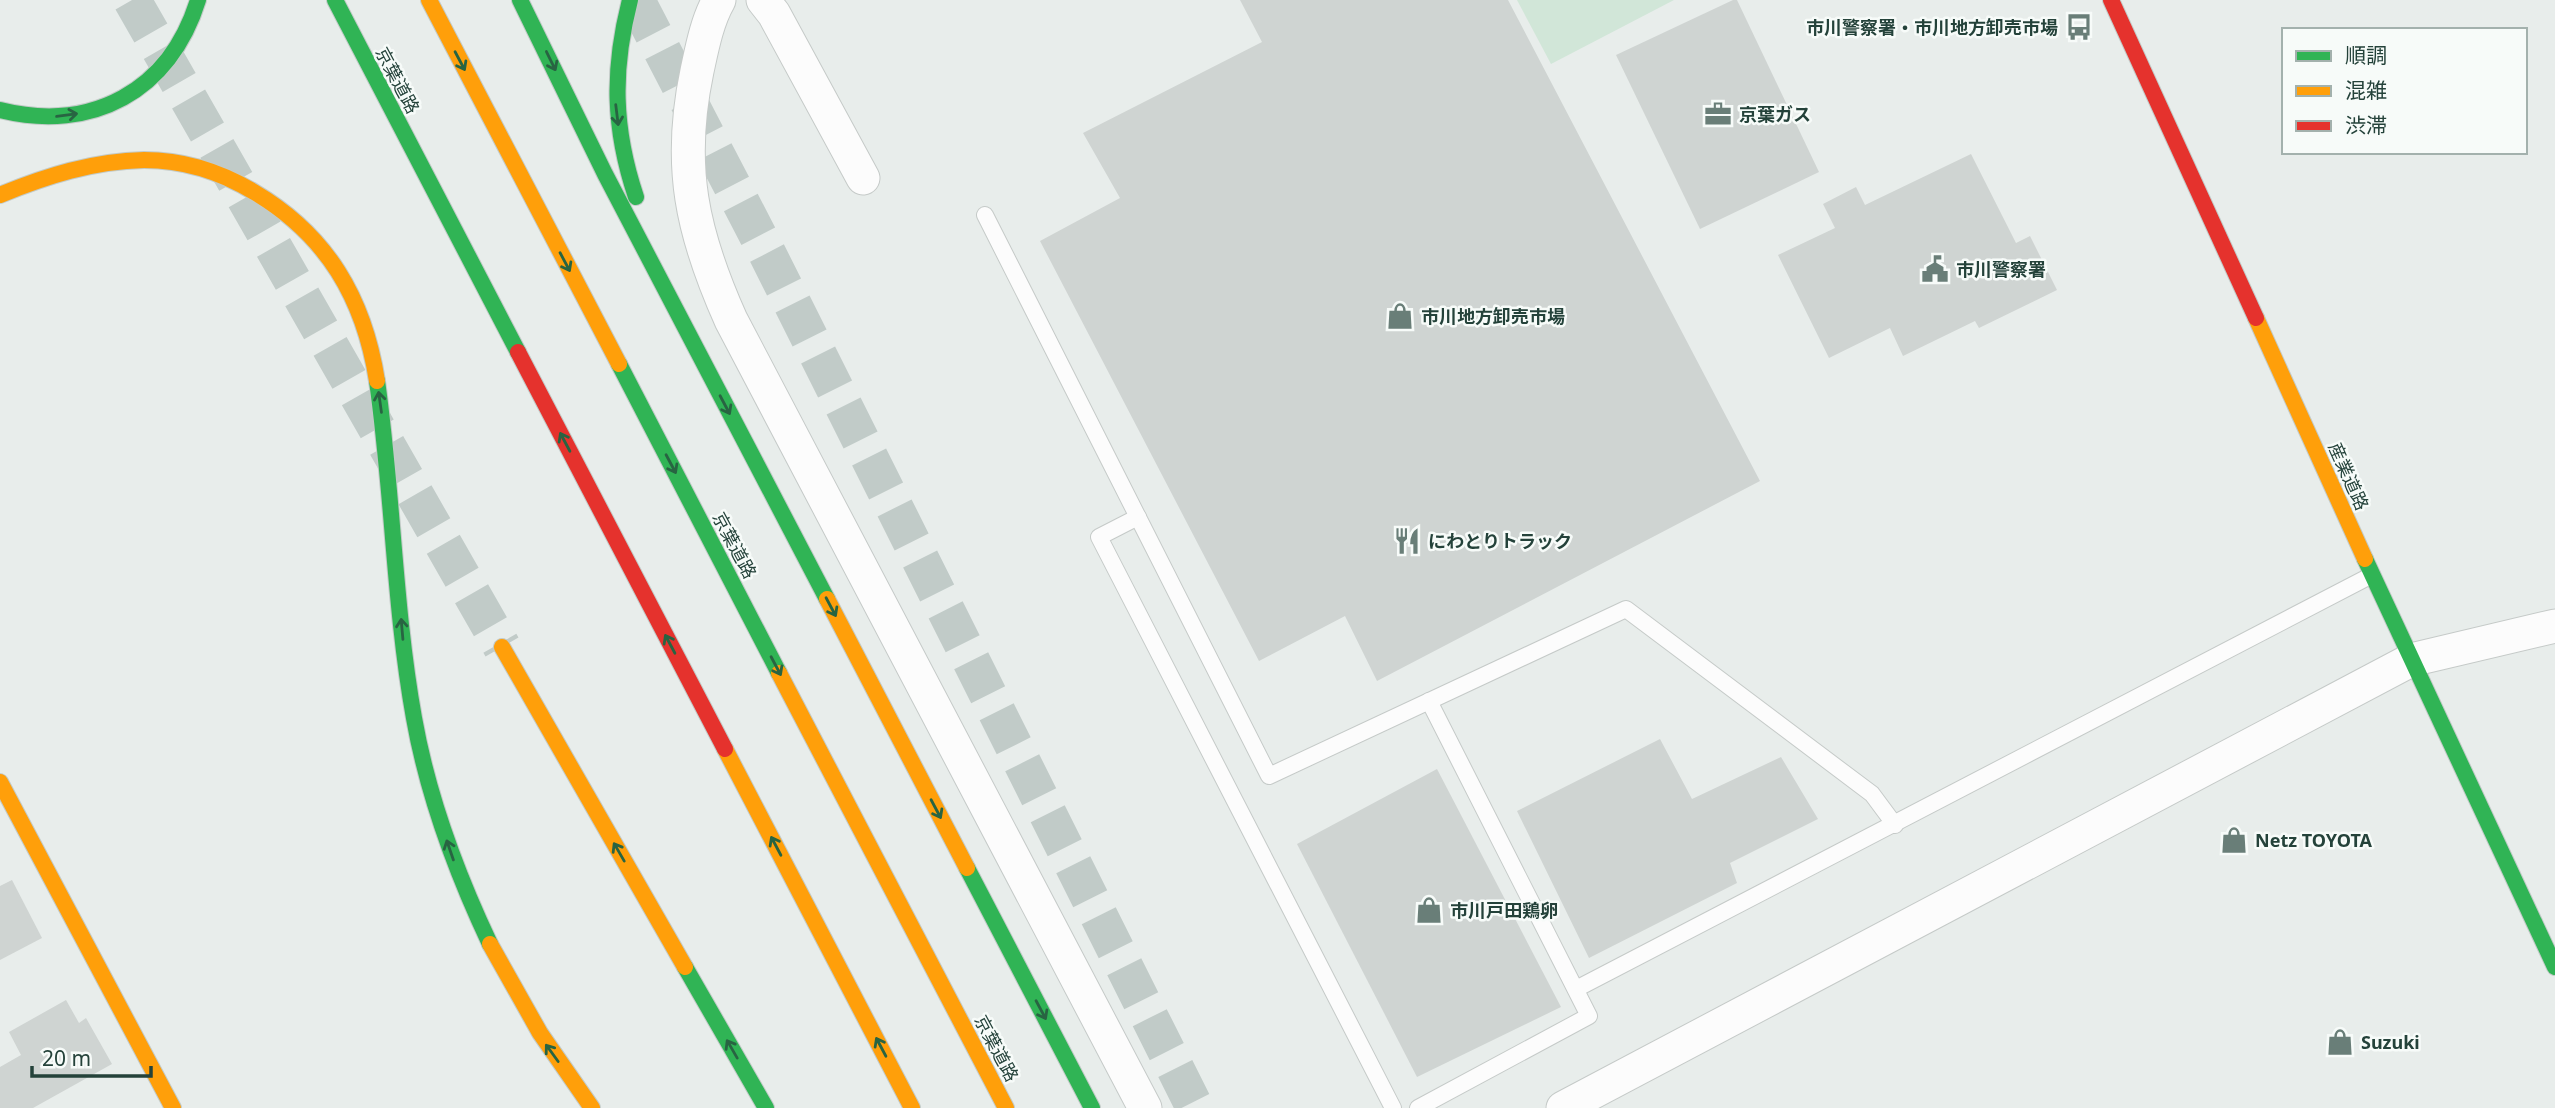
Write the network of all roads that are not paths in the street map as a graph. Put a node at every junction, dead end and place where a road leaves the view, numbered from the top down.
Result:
1 (198, 0) edge
2 (335, 0) edge
3 (429, 0) edge
4 (520, 0) edge
5 (630, 0) edge
6 (719, 0) edge
7 (763, 0) edge
8 (2112, 0) edge
9 (0, 110) edge
10 (863, 178) dead end
11 (0, 195) edge
12 (985, 215) dead end
13 (694, 345) junction
14 (1138, 517) junction
15 (2372, 575) junction
16 (2555, 625) edge
17 (502, 647) tunnel mouth
18 (2411, 660) junction
19 (1429, 701) junction
20 (0, 782) edge
21 (1895, 825) junction
22 (2555, 967) edge
23 (1576, 989) junction
24 (173, 1108) edge
25 (592, 1108) edge
26 (766, 1108) edge
27 (912, 1108) edge
28 (1006, 1108) edge
29 (1092, 1108) edge
30 (1144, 1108) edge
31 (1393, 1108) edge
32 (1418, 1108) edge
33 (1563, 1108) edge

9 -> 1 main road
27 -> 2 main road, 京葉道路
3 -> 28 main road, 京葉道路
4 -> 13 main road
5 -> 13 main road
6 - 30 street
7 - 10 street
8 - 15 main road, 産業道路
25 -> 11 main road
12 - 14 lane
13 -> 29 main road
14 - 19 lane
14 - 31 lane
15 - 18 main road, 産業道路
15 - 21 lane
16 - 18 street
26 -> 17 main road
18 - 22 main road, 産業道路
18 - 33 street
19 - 21 lane
19 - 23 lane
20 - 24 main road
21 - 23 lane
23 - 32 lane

